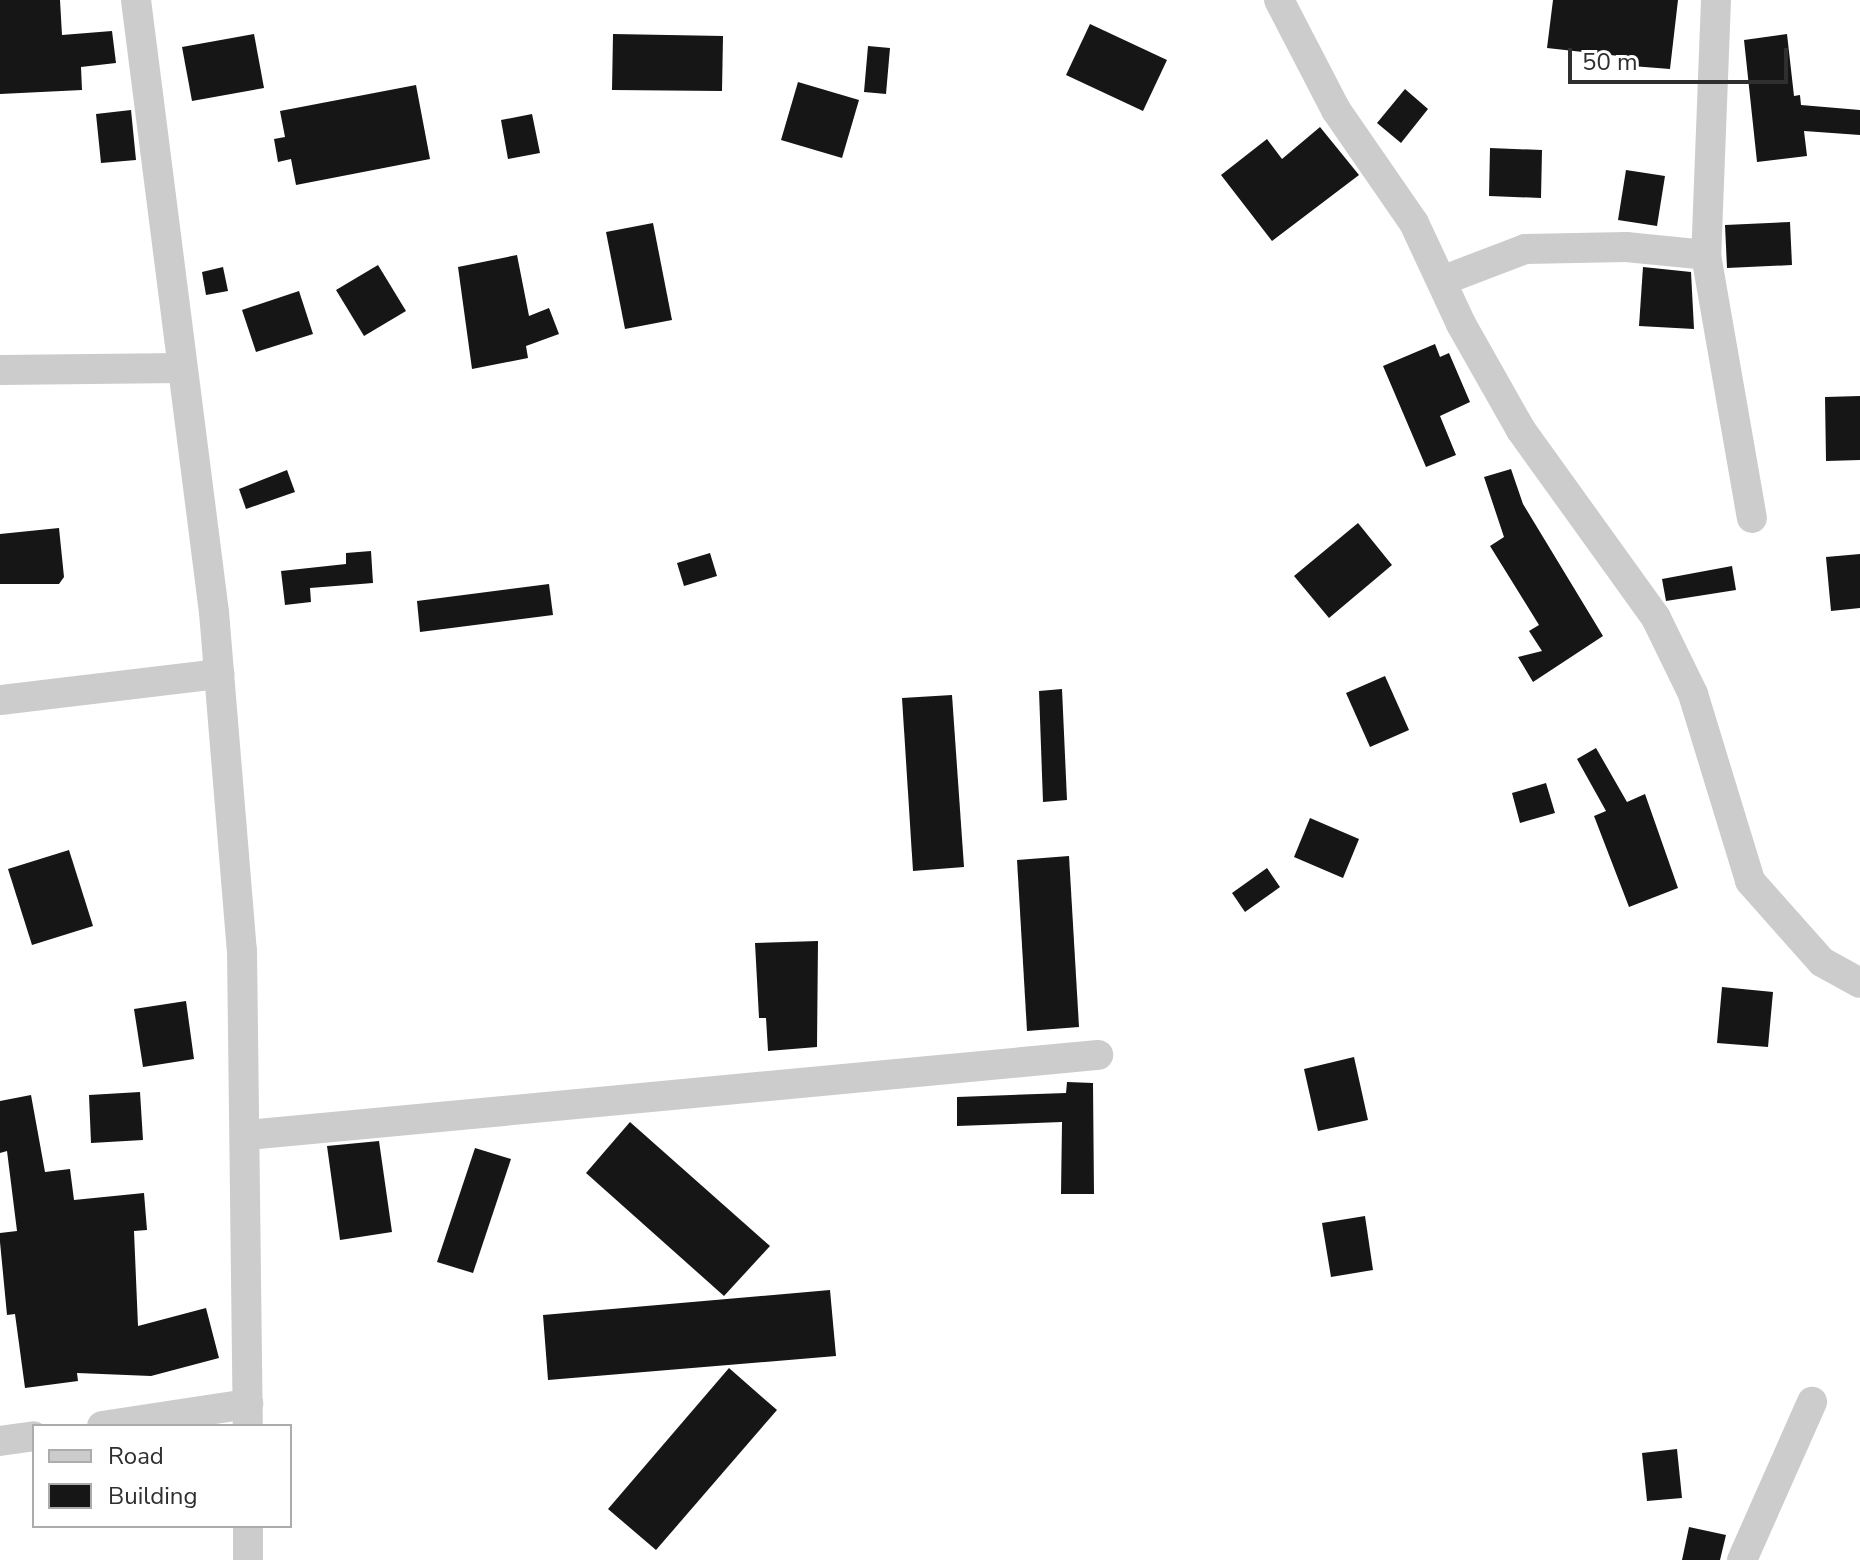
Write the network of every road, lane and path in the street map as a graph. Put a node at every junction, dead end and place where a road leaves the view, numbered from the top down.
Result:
1 (136, 0) edge
2 (1279, 0) edge
3 (1716, 0) edge
4 (1706, 255) junction
5 (1444, 280) junction
6 (182, 368) junction
7 (0, 370) edge
8 (1752, 518) dead end
9 (219, 674) junction
10 (0, 700) edge
11 (1860, 983) edge
12 (1098, 1055) dead end
13 (248, 1135) junction
14 (1812, 1402) dead end
15 (248, 1415) edge
16 (129, 1424) edge
17 (32, 1436) edge
18 (0, 1441) edge
19 (248, 1528) edge
20 (248, 1560) edge
21 (1742, 1560) edge

1 - 6 street
2 - 5 street
3 - 4 street
4 - 5 street
4 - 8 street
5 - 11 street
6 - 7 street
6 - 9 street
9 - 10 street
9 - 13 street
12 - 13 street
13 - 15 street
14 - 21 street
15 - 16 street
17 - 18 street
19 - 20 street

